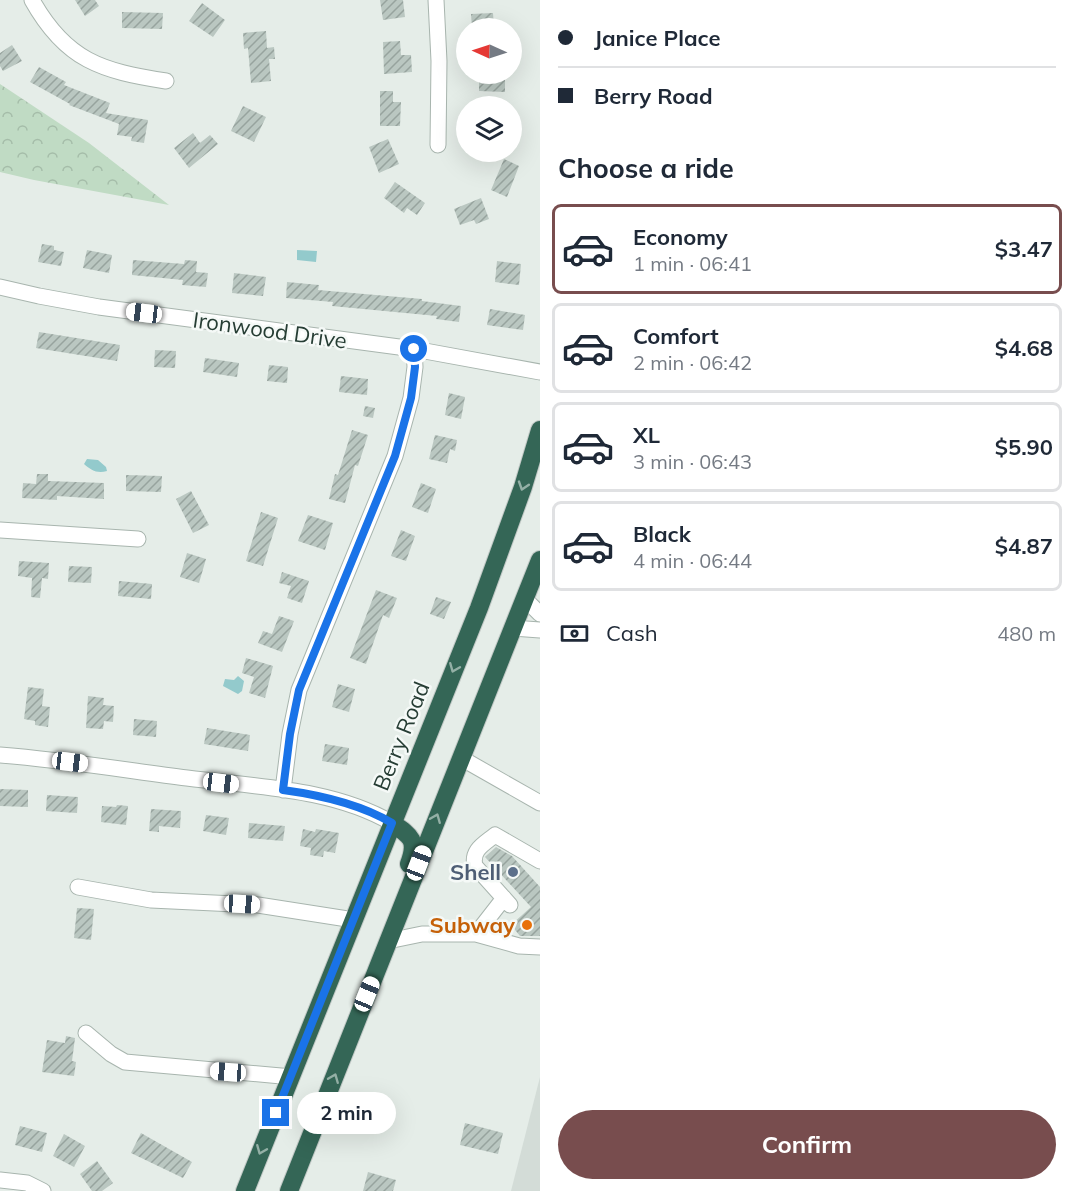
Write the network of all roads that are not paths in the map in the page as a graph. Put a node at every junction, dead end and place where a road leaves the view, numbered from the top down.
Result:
1 (32, 0) edge
2 (436, 0) edge
3 (166, 81) dead end
4 (438, 145) dead end
5 (0, 286) edge
6 (414, 349) junction
7 (540, 372) edge
8 (540, 430) edge
9 (0, 530) edge
10 (138, 539) dead end
11 (540, 560) edge
12 (525, 599) junction
13 (540, 614) edge
14 (513, 628) junction
15 (540, 630) edge
16 (0, 755) edge
17 (461, 759) junction
18 (283, 790) junction
19 (540, 803) edge
20 (392, 823) junction
21 (540, 861) edge
22 (78, 886) dead end
23 (354, 920) junction
24 (476, 934) junction
25 (388, 941) junction
26 (540, 947) edge
27 (86, 1033) dead end
28 (349, 1039) junction
29 (292, 1077) junction
30 (0, 1180) edge
31 (292, 1190) edge
32 (43, 1191) edge
33 (245, 1191) edge

1 - 3 street
2 - 4 street
5 - 6 street, Ironwood Drive
6 - 7 street, Ironwood Drive
6 - 18 street
8 -> 20 highway, Berry Road
9 - 10 street
11 - 12 highway
12 - 13 street
12 - 14 highway
14 - 15 street
14 - 17 highway
16 - 18 street
17 - 19 street
25 -> 17 highway
18 - 20 street
20 - 23 highway, Berry Road
20 - 28 highway
21 - 24 street
22 - 23 street
23 - 29 highway, Berry Road
24 - 25 street
24 - 26 street
25 - 28 highway
27 - 29 street
31 -> 28 highway
29 -> 33 highway, Berry Road
30 - 32 street

